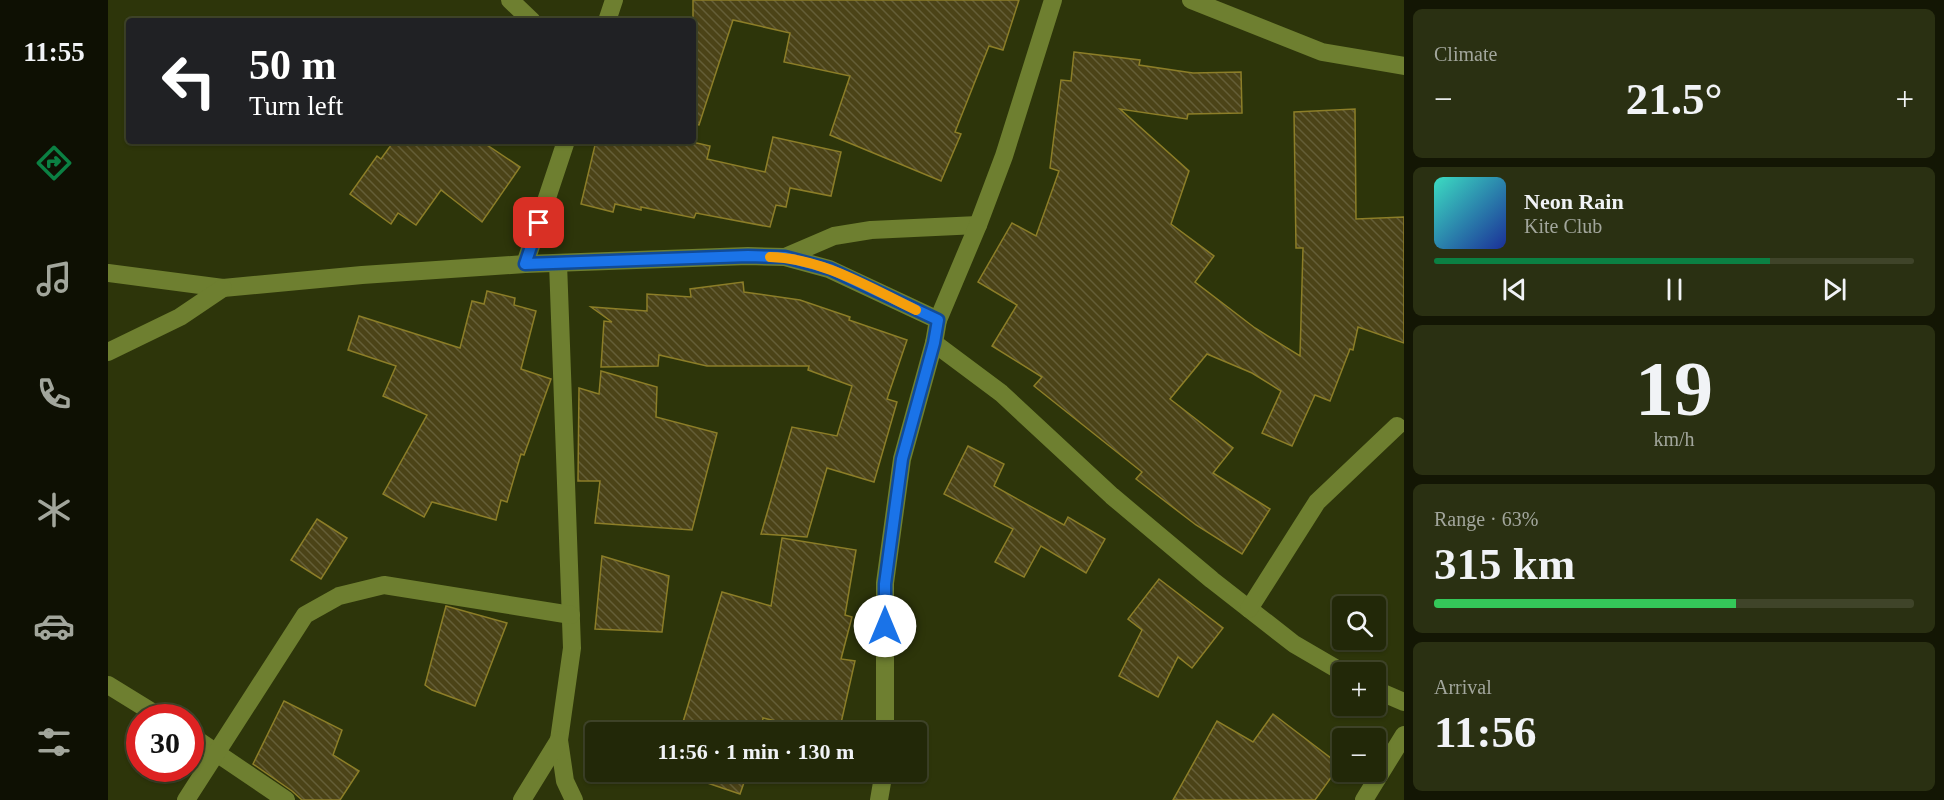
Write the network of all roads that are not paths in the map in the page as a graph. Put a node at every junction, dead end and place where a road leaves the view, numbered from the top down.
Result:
1 (510, 0) edge
2 (614, 0) edge
3 (1053, 0) edge
4 (1191, 0) edge
5 (529, 18) edge
6 (608, 18) edge
7 (1404, 66) edge
8 (565, 144) edge
9 (978, 225) junction
10 (785, 257) junction
11 (558, 263) junction
12 (525, 264) junction
13 (108, 273) edge
14 (223, 288) junction
15 (938, 320) junction
16 (934, 343) junction
17 (108, 352) edge
18 (1397, 426) dead end
19 (1249, 609) junction
20 (571, 615) junction
21 (1332, 666) edge
22 (108, 685) edge
23 (1386, 694) edge
24 (1404, 702) edge
25 (139, 704) edge
26 (885, 722) edge
27 (1404, 735) edge
28 (559, 740) junction
29 (204, 744) edge
30 (216, 751) junction
31 (882, 782) edge
32 (186, 800) edge
33 (286, 800) edge
34 (522, 800) edge
35 (574, 800) edge
36 (879, 800) edge
37 (1364, 800) edge

1 - 5 street
2 - 6 street
3 - 9 street
4 - 7 street
8 - 12 street
9 - 10 street
9 - 15 street
10 - 11 street
10 - 15 street
11 - 12 street
11 - 20 street
12 - 14 street
13 - 14 street
14 - 17 street
15 - 16 street
16 - 19 street
16 - 26 street
18 - 19 street
19 - 21 street
20 - 28 street
20 - 30 street
22 - 25 street
23 - 24 street
27 - 37 street
28 - 34 street
28 - 35 street
29 - 30 street
30 - 32 street
30 - 33 street
31 - 36 street

